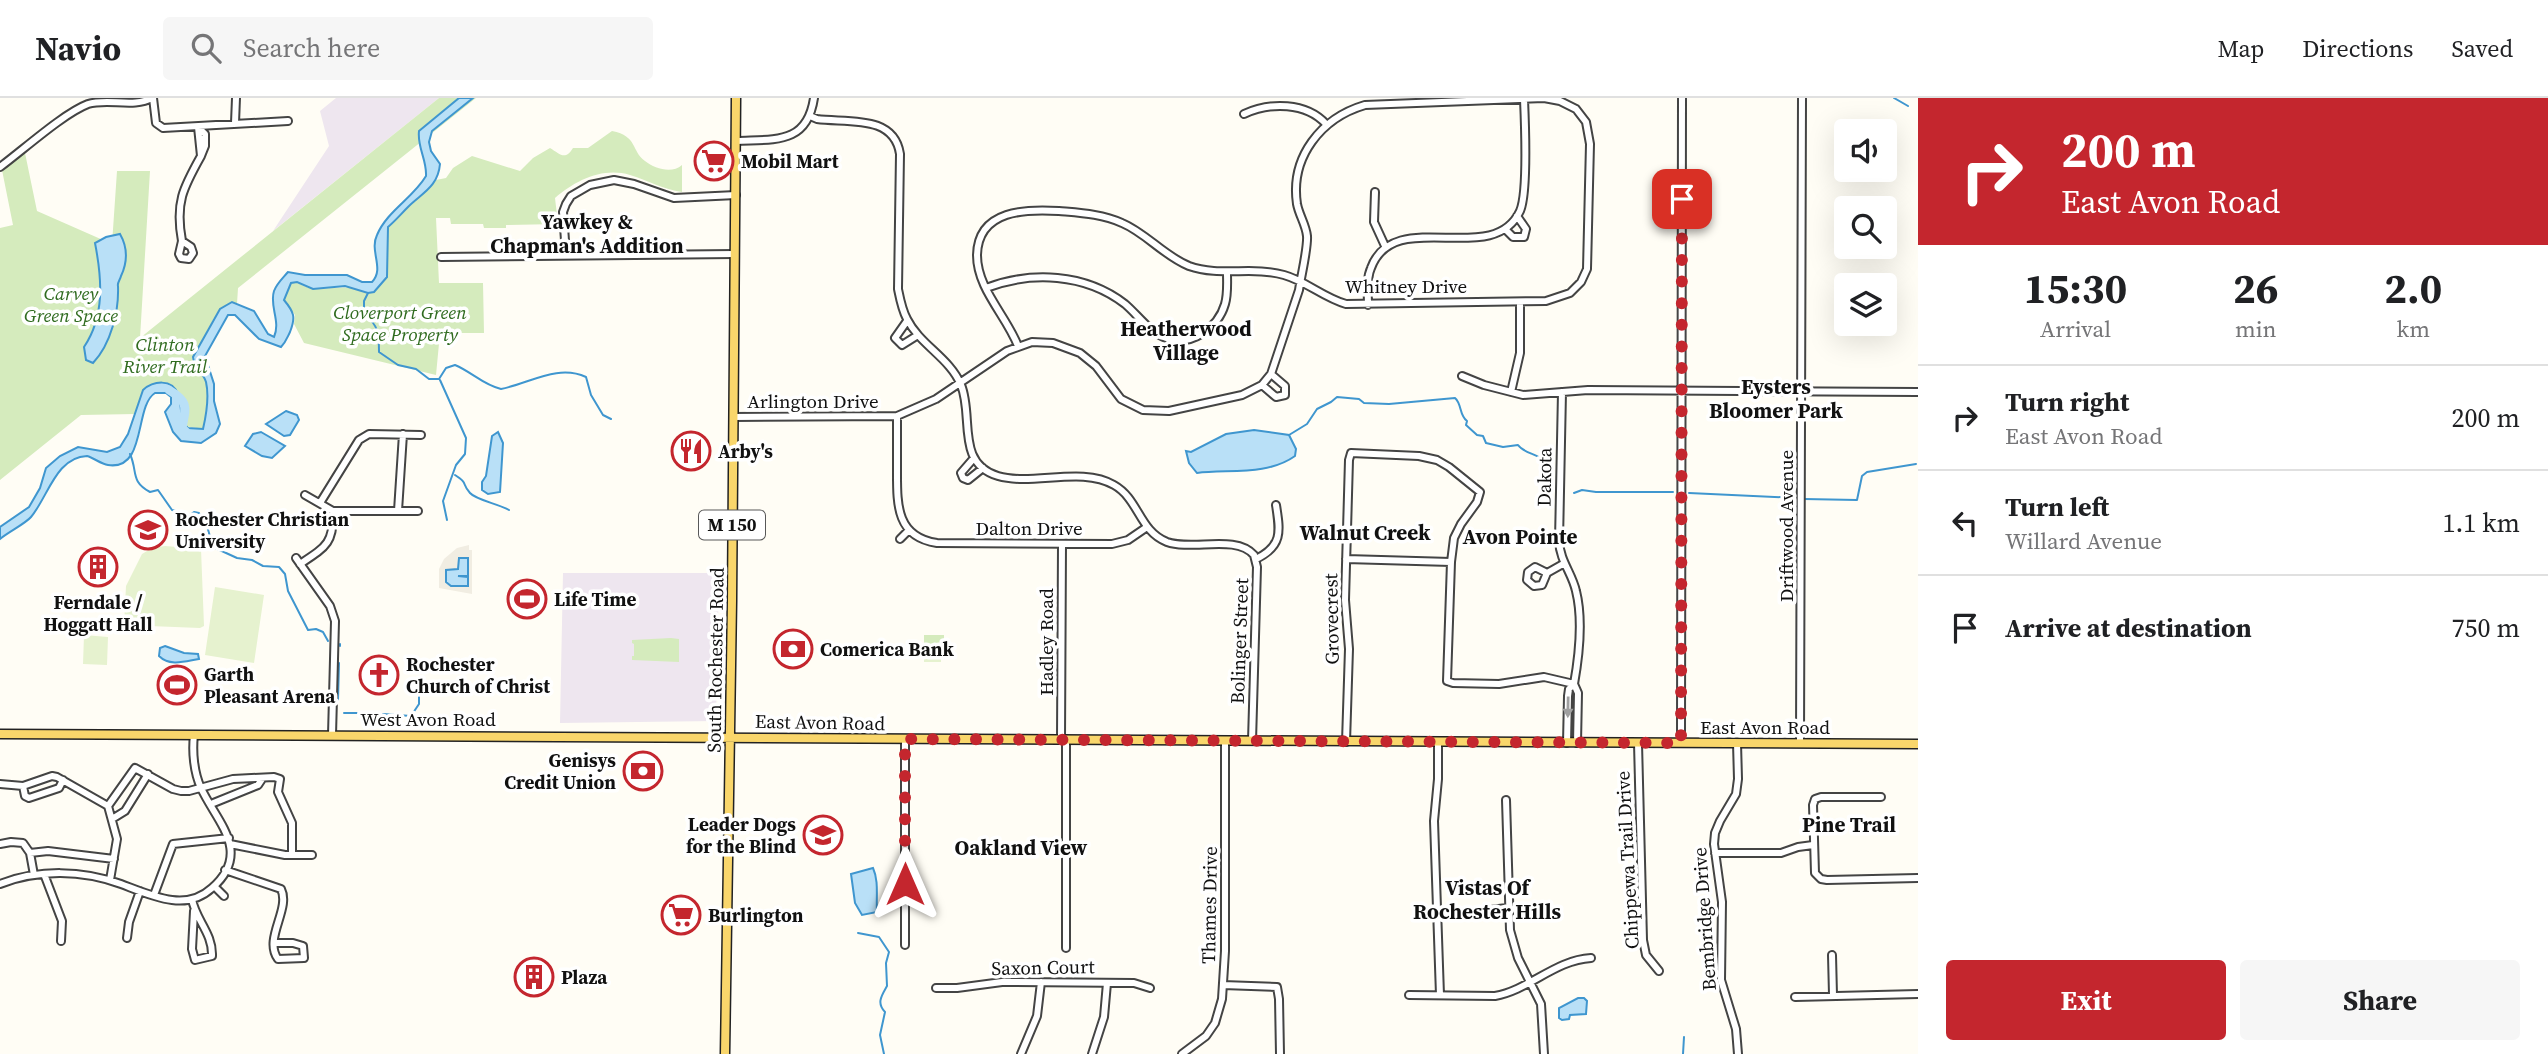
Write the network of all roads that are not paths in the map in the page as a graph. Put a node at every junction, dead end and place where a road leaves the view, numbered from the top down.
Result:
1 (152, 98) edge
2 (236, 98) edge
3 (736, 98) edge
4 (814, 98) edge
5 (1578, 98) edge
6 (1682, 98) edge
7 (1802, 98) edge
8 (1524, 99) edge
9 (1571, 105) junction
10 (1244, 114) dead end
11 (810, 116) junction
12 (288, 121) dead end
13 (235, 123) junction
14 (1326, 124) junction
15 (198, 127) junction
16 (736, 141) junction
17 (0, 167) edge
18 (1374, 192) dead end
19 (736, 195) junction
20 (1517, 216) junction
21 (1505, 229) junction
22 (182, 241) dead end
23 (1385, 246) junction
24 (735, 254) junction
25 (566, 255) junction
26 (441, 257) dead end
27 (1227, 272) junction
28 (1300, 283) junction
29 (986, 288) junction
30 (1520, 302) junction
31 (1368, 305) junction
32 (907, 321) junction
33 (919, 335) junction
34 (1018, 346) junction
35 (1271, 374) junction
36 (1462, 376) dead end
37 (960, 383) junction
38 (1262, 385) junction
39 (1511, 391) junction
40 (1682, 391) junction
41 (1802, 392) junction
42 (1918, 392) edge
43 (1562, 393) junction
44 (897, 416) junction
45 (733, 417) junction
46 (403, 434) junction
47 (421, 435) dead end
48 (974, 458) junction
49 (983, 468) junction
50 (305, 495) dead end
51 (320, 503) junction
52 (1276, 505) dead end
53 (333, 511) junction
54 (398, 511) junction
55 (418, 512) dead end
56 (1147, 527) junction
57 (909, 530) junction
58 (900, 539) dead end
59 (1062, 544) junction
60 (296, 558) dead end
61 (1256, 559) junction
62 (1346, 559) junction
63 (1451, 562) junction
64 (300, 564) junction
65 (1563, 564) junction
66 (1547, 573) dead end
67 (1574, 684) junction
68 (0, 734) edge
69 (194, 735) junction
70 (332, 735) junction
71 (729, 737) junction
72 (905, 739) junction
73 (1064, 739) junction
74 (1225, 741) junction
75 (1252, 741) junction
76 (1346, 742) junction
77 (1437, 742) junction
78 (1572, 743) junction
79 (1638, 743) junction
80 (1681, 743) junction
81 (1737, 743) junction
82 (1800, 743) junction
83 (1918, 744) edge
84 (148, 774) junction
85 (262, 779) junction
86 (63, 780) junction
87 (0, 784) edge
88 (23, 786) junction
89 (201, 787) junction
90 (1881, 797) dead end
91 (1506, 800) dead end
92 (211, 804) junction
93 (108, 806) junction
94 (112, 819) junction
95 (229, 841) junction
96 (0, 844) edge
97 (1813, 845) junction
98 (30, 853) junction
99 (1715, 853) junction
100 (292, 855) junction
101 (312, 855) dead end
102 (114, 859) junction
103 (225, 870) junction
104 (44, 874) junction
105 (34, 875) junction
106 (1918, 877) edge
107 (110, 880) junction
108 (0, 884) edge
109 (214, 886) junction
110 (140, 891) junction
111 (154, 895) junction
112 (224, 896) dead end
113 (192, 899) junction
114 (1509, 908) junction
115 (194, 911) junction
116 (1437, 918) junction
117 (127, 938) dead end
118 (61, 941) dead end
119 (275, 943) junction
120 (905, 945) dead end
121 (1066, 948) dead end
122 (1832, 955) dead end
123 (1591, 958) dead end
124 (1659, 971) dead end
125 (1531, 981) junction
126 (1041, 982) junction
127 (1107, 983) junction
128 (1223, 985) junction
129 (936, 988) dead end
130 (1150, 988) dead end
131 (1918, 994) edge
132 (1409, 995) dead end
133 (1440, 995) junction
134 (1833, 995) junction
135 (1795, 996) dead end
136 (1184, 1053) edge
137 (726, 1054) edge
138 (1021, 1054) edge
139 (1092, 1054) edge
140 (1280, 1054) edge
141 (1544, 1054) edge
142 (1738, 1054) edge

1 - 15 street
1 - 17 street
2 - 13 street
3 - 16 main road, South Rochester Road / M 150
4 - 11 street
5 - 9 street
6 - 40 street
7 - 41 street, Driftwood Avenue
8 - 9 street, Arlington Drive
8 - 14 street, Arlington Drive
8 - 20 street
9 - 30 street, Whitney Drive
10 - 14 street
11 - 16 street
11 - 32 street, Bolinger Street
12 - 13 street
13 - 15 street
14 - 28 street, Arlington Drive
15 - 22 street
16 - 19 main road, South Rochester Road / M 150
18 - 23 street
19 - 24 main road, South Rochester Road / M 150
19 - 25 street
20 - 21 street
20 - 21 street
21 - 23 street
23 - 31 street
24 - 25 street
24 - 45 main road, South Rochester Road / M 150
25 - 26 street
27 - 28 street, Whitney Drive
27 - 29 street
27 - 29 street, Whitney Drive
28 - 31 street, Whitney Drive
28 - 35 street, Arlington Drive
29 - 34 street, Whitney Drive
30 - 31 street, Whitney Drive
30 - 39 street
32 - 33 street, Bolinger Street
32 - 33 street, Bolinger Street
33 - 37 street, Bolinger Street
34 - 37 street, Arlington Drive
34 - 38 street, Arlington Drive
35 - 38 street, Arlington Drive
35 - 38 street, Arlington Drive
36 - 39 street
37 - 44 street, Arlington Drive
37 - 48 street, Bolinger Street
39 - 43 street
40 - 41 street
40 - 43 street
40 - 80 street
41 - 42 street
41 - 82 street, Driftwood Avenue
43 - 65 street, Dakota
44 - 45 street, Arlington Drive
44 - 57 street
45 - 71 main road, South Rochester Road / M 150
46 - 47 street
46 - 51 street
46 - 54 street
48 - 49 street, Bolinger Street
48 - 49 street, Bolinger Street
49 - 56 street, Bolinger Street
50 - 51 street
51 - 53 street
52 - 61 street
53 - 54 street
53 - 64 street
54 - 55 street
56 - 59 street, Dalton Drive
56 - 61 street, Bolinger Street
57 - 58 street
57 - 59 street, Dalton Drive
59 - 73 street, Hadley Road
60 - 64 street
61 - 75 street, Bolinger Street
62 - 63 street
62 - 63 street, Grovecrest
62 - 76 street, Grovecrest
63 - 67 street
64 - 70 street
65 - 66 street
65 - 67 street, Dakota
67 - 78 street, Dakota
68 - 69 main road, West Avon Road
69 - 70 main road, West Avon Road
69 - 89 street
70 - 71 main road, West Avon Road
71 - 72 main road, East Avon Road
71 - 137 main road, South Rochester Road / M 150
72 - 73 main road, East Avon Road
72 - 120 street
73 - 74 main road, East Avon Road
73 - 121 street, Hadley Road
74 - 75 main road, East Avon Road
74 - 128 street, Thames Drive
75 - 76 main road, East Avon Road
76 - 77 main road, East Avon Road
77 - 78 main road, East Avon Road
77 - 116 street
78 - 79 main road, East Avon Road
79 - 80 main road, East Avon Road
79 - 124 street, Chippewa Trail Drive
80 - 81 main road, East Avon Road
81 - 82 main road, East Avon Road
81 - 99 street, Bembridge Drive
82 - 83 main road, East Avon Road
84 - 89 street
84 - 93 street
84 - 94 street
85 - 89 street
85 - 92 street
85 - 100 street
86 - 88 street
86 - 88 street
86 - 93 street
87 - 88 street
89 - 92 street
90 - 97 street
91 - 114 street
92 - 95 street
93 - 94 street
94 - 102 street
95 - 100 street
95 - 103 street
95 - 111 street
96 - 98 street
97 - 99 street
97 - 106 street
98 - 102 street
98 - 105 street
99 - 142 street, Bembridge Drive
100 - 101 street
102 - 107 street
103 - 109 street
103 - 119 street
104 - 105 street
104 - 107 street
104 - 118 street
105 - 108 street
107 - 110 street
109 - 112 street
109 - 113 street
110 - 111 street
110 - 117 street
111 - 113 street
113 - 115 street
114 - 116 street
114 - 125 street
115 - 115 street
116 - 133 street
119 - 119 street
122 - 134 street
123 - 125 street
125 - 133 street
125 - 141 street
126 - 127 street, Saxon Court
126 - 129 street, Saxon Court
126 - 138 street
127 - 130 street, Saxon Court
127 - 139 street
128 - 136 street, Thames Drive
128 - 140 street
131 - 134 street
132 - 133 street
134 - 135 street

